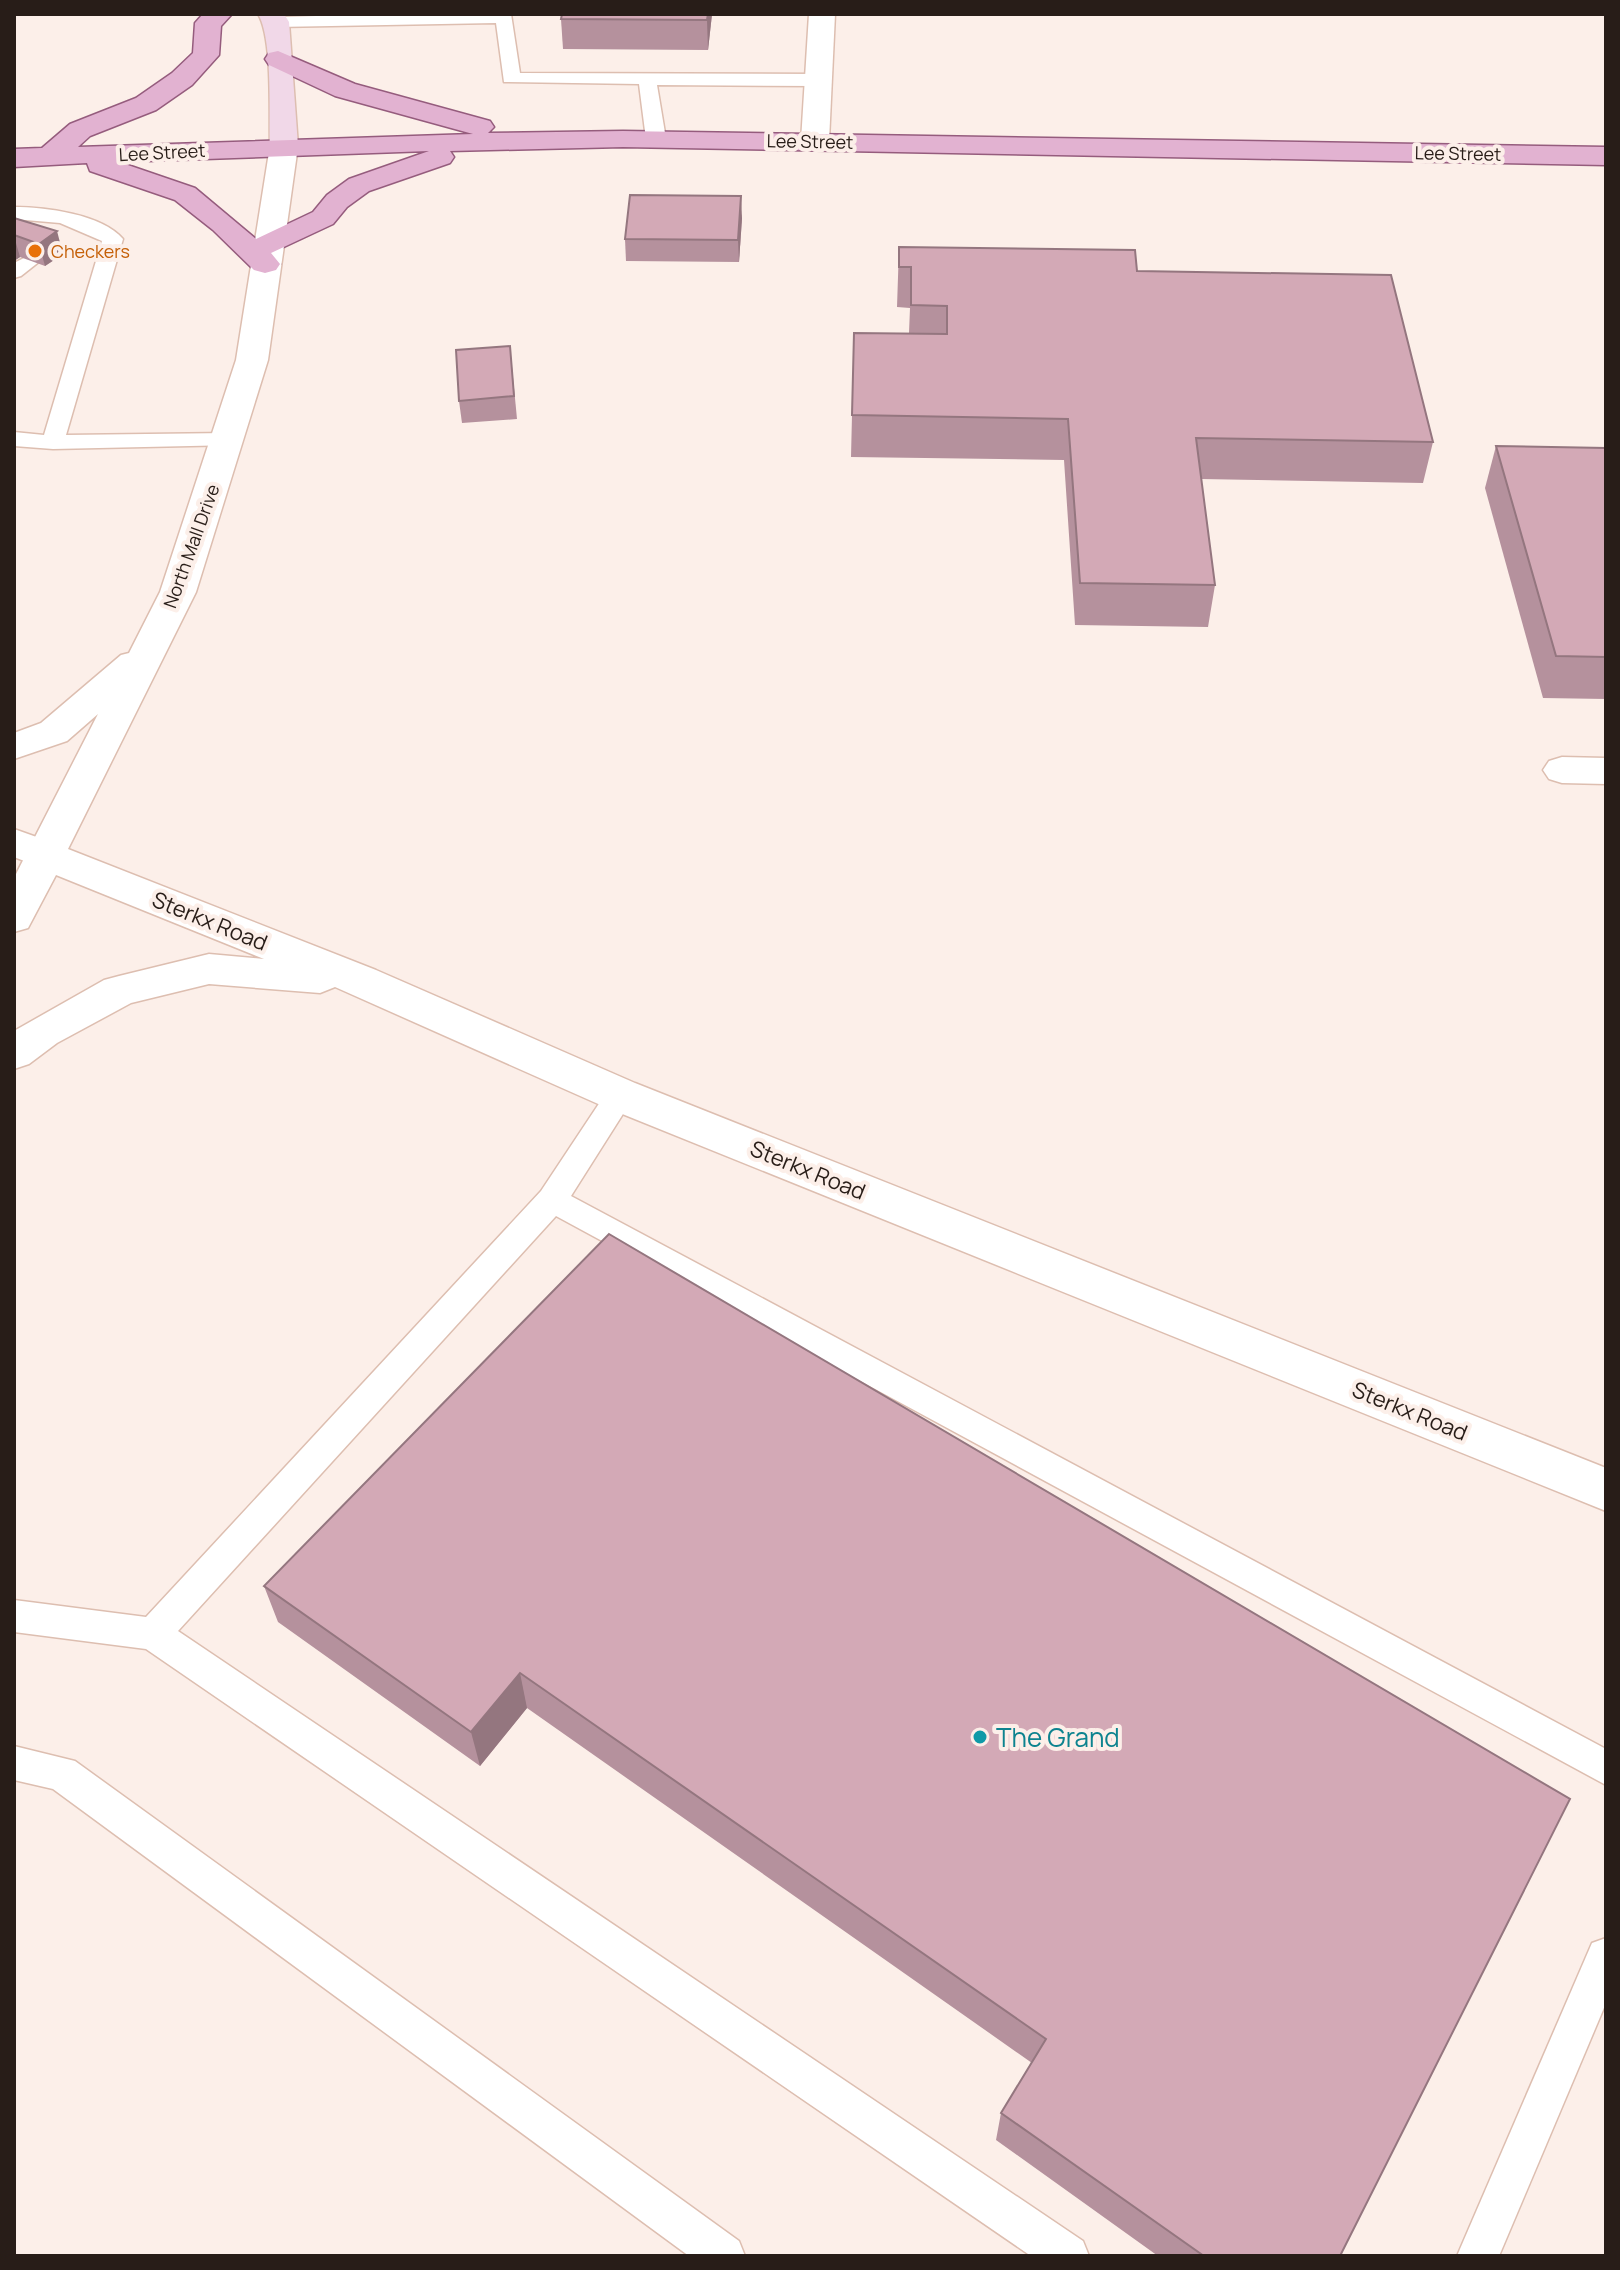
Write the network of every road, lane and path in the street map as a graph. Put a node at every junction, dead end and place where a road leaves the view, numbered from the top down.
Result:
1 (219, 14) edge
2 (822, 14) edge
3 (273, 18) edge
4 (278, 59) junction
5 (647, 79) junction
6 (818, 80) junction
7 (533, 139) junction
8 (656, 139) junction
9 (815, 141) junction
10 (477, 142) junction
11 (284, 146) junction
12 (62, 156) junction
13 (1606, 156) edge
14 (14, 158) edge
15 (44, 212) junction
16 (14, 213) edge
17 (89, 224) junction
18 (14, 235) edge
19 (68, 237) dead end
20 (266, 255) junction
21 (14, 439) edge
22 (228, 440) junction
23 (53, 442) junction
24 (148, 651) junction
25 (14, 747) edge
26 (1562, 770) dead end
27 (1606, 771) edge
28 (30, 849) edge
29 (14, 918) edge
30 (361, 981) junction
31 (14, 1053) edge
32 (620, 1095) junction
33 (552, 1200) junction
34 (1606, 1490) edge
35 (14, 1616) edge
36 (153, 1634) junction
37 (14, 1763) edge
38 (1606, 1768) edge
39 (1606, 1957) edge
40 (724, 2256) edge
41 (1068, 2256) edge
42 (1478, 2256) edge

1 - 12 main road
2 - 6 street
3 - 4 main road
3 - 5 lane
4 - 7 main road
4 - 11 main road
5 - 6 lane
5 - 8 lane
6 - 9 street
7 - 8 main road, Lee Street
7 - 10 main road, Lee Street
8 - 9 main road, Lee Street
9 - 13 main road, Lee Street
10 - 11 main road, Lee Street
10 - 20 main road
11 - 12 main road, Lee Street
11 - 20 street, North Mall Drive
12 - 14 main road, Lee Street
12 - 20 main road
15 - 16 lane
15 - 17 lane
15 - 18 lane
17 - 19 lane
17 - 23 lane
20 - 22 street, North Mall Drive
21 - 23 lane
22 - 23 lane
22 - 24 street, North Mall Drive
24 - 25 street
24 - 28 street, North Mall Drive
26 - 27 street
28 - 29 street, North Mall Drive
28 - 30 street, Sterkx Road
30 - 31 street
30 - 32 street, Sterkx Road
32 - 33 lane
32 - 34 street, Sterkx Road
33 - 36 lane
33 - 38 lane
35 - 36 lane
36 - 41 lane
37 - 40 lane
39 - 42 lane

